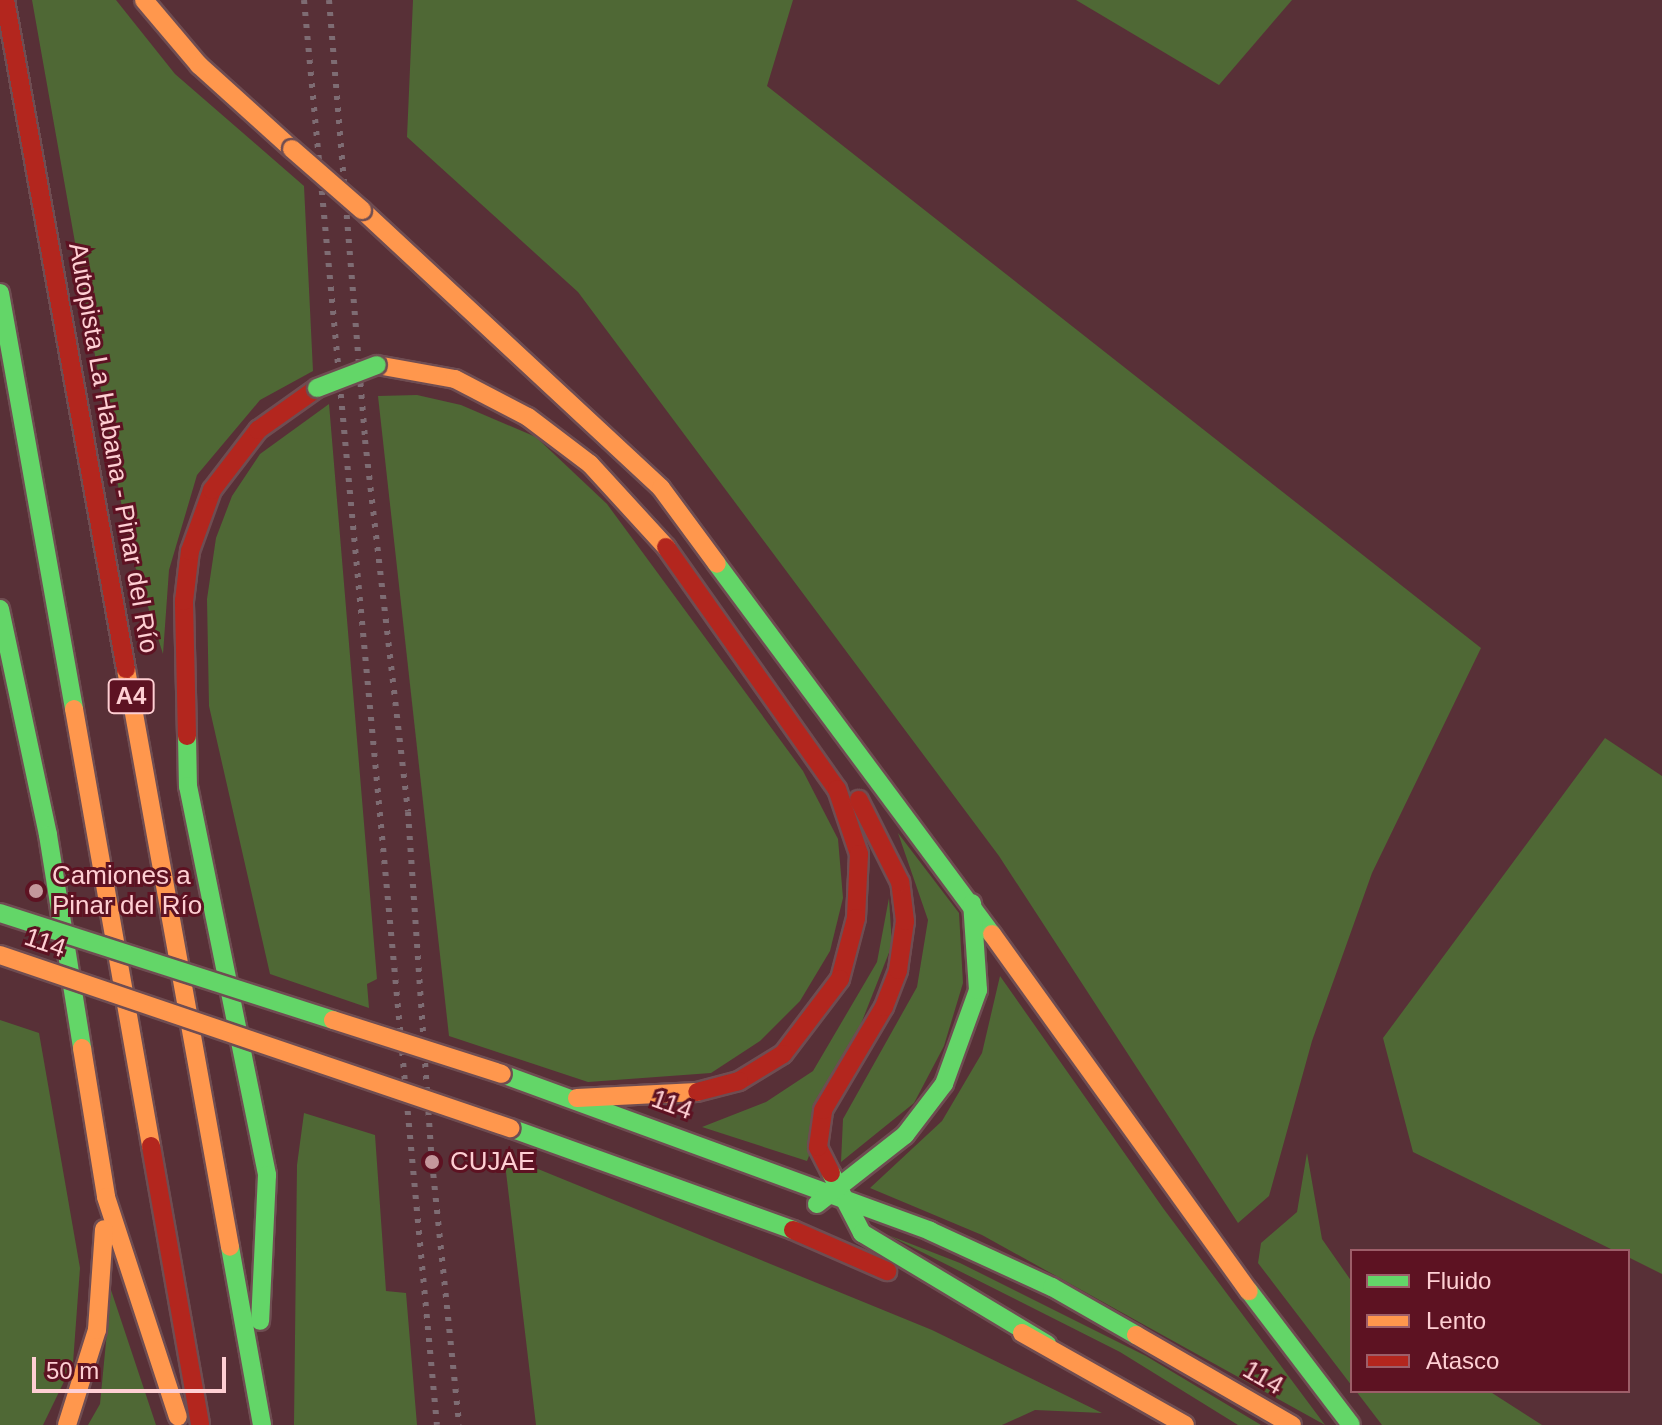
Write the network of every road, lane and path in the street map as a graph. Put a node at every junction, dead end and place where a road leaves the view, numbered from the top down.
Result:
1 (5, 0) edge
2 (144, 0) edge
3 (0, 293) edge
4 (26, 433) junction
5 (29, 576) dead end
6 (0, 609) edge
7 (30, 655) dead end
8 (130, 692) junction
9 (781, 703) junction
10 (31, 750) junction
11 (188, 786) junction
12 (972, 903) junction
13 (0, 913) edge
14 (0, 955) edge
15 (577, 1098) junction
16 (618, 1167) junction
17 (836, 1193) junction
18 (106, 1197) junction
19 (767, 1199) dead end
20 (795, 1205) dead end
21 (1047, 1344) junction
22 (257, 1393) junction
23 (67, 1425) edge
24 (180, 1425) edge
25 (200, 1425) edge
26 (262, 1425) edge
27 (1185, 1425) edge
28 (1292, 1425) edge
29 (1351, 1425) edge

1 - 8 highway, Autopista La Habana - Pinar del Río / A4
2 - 12 highway, bridge
3 - 4 highway, A4
4 - 5 highway
4 - 25 highway, A4
6 - 10 highway
7 - 10 highway
8 - 11 highway
8 - 22 highway, Autopista La Habana - Pinar del Río / A4
9 - 11 highway, bridge
9 - 15 highway
9 - 17 highway
10 - 18 highway
11 - 22 highway
12 - 17 highway
12 - 29 highway
13 - 15 highway, 114, bridge
14 - 16 highway, 114, bridge
15 - 17 highway, 114
16 - 19 highway
16 - 21 highway, 114
17 - 20 highway
17 - 21 highway
17 - 28 highway, 114
18 - 23 highway
18 - 24 highway
21 - 27 highway, 114
22 - 26 highway, Autopista La Habana - Pinar del Río / A4

